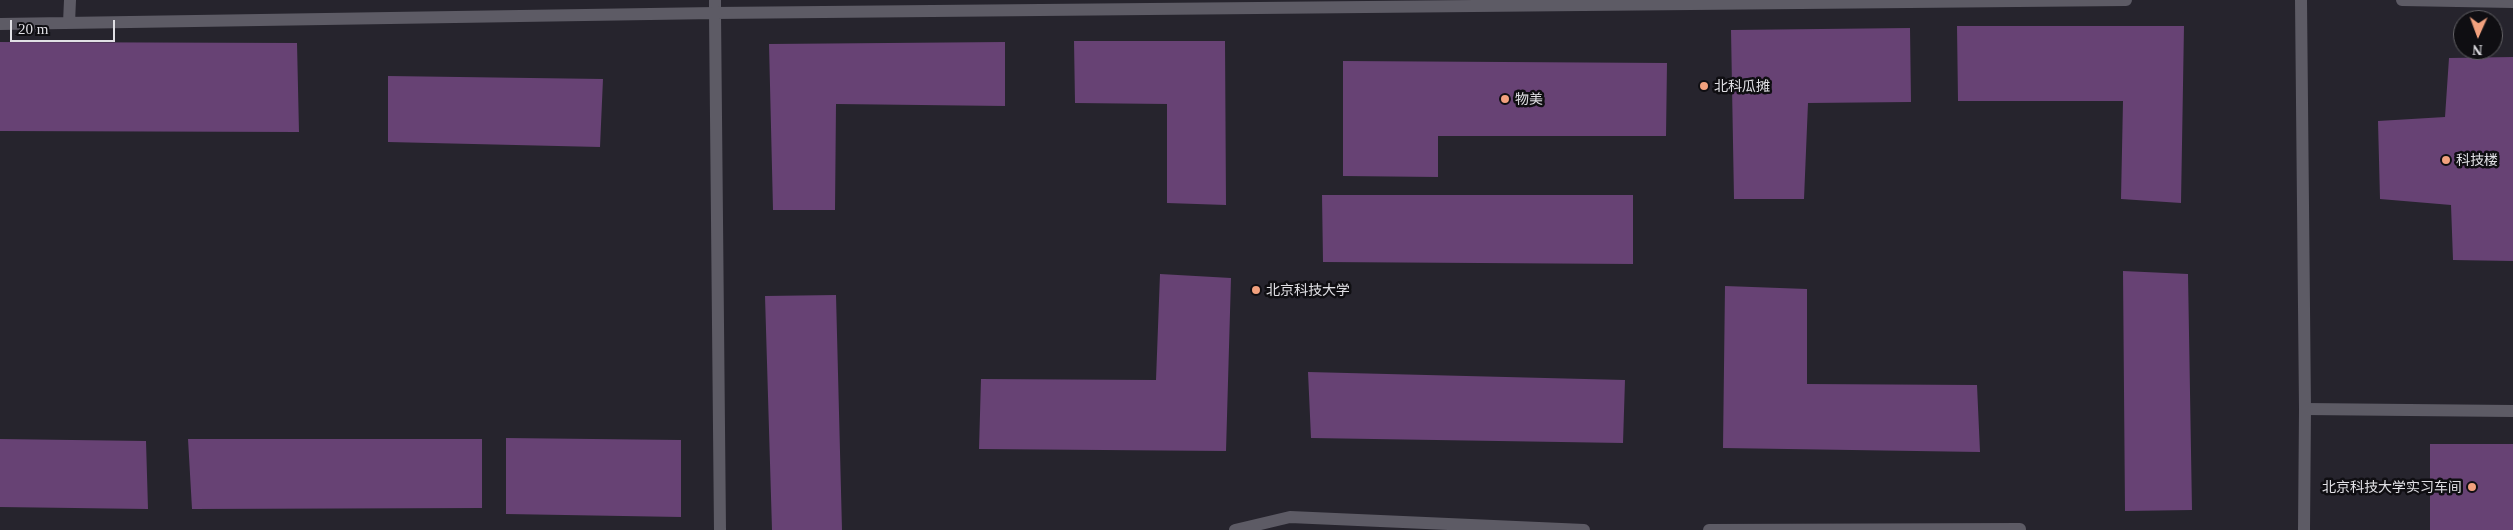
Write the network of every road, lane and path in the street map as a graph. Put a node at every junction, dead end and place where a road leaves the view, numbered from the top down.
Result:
1 (70, 0) edge
2 (2126, 0) edge
3 (2301, 0) edge
4 (2402, 0) edge
5 (2513, 2) edge
6 (715, 6) edge
7 (70, 23) junction
8 (0, 24) edge
9 (2306, 409) junction
10 (2513, 411) edge
11 (2020, 529) edge
12 (720, 530) edge
13 (1235, 530) edge
14 (1584, 530) edge
15 (1709, 530) edge
16 (2304, 530) edge

1 - 7 street
2 - 6 street
3 - 9 street
4 - 5 street
6 - 7 street
6 - 12 street
7 - 8 street
9 - 10 street
9 - 16 street
11 - 15 street
13 - 14 street

